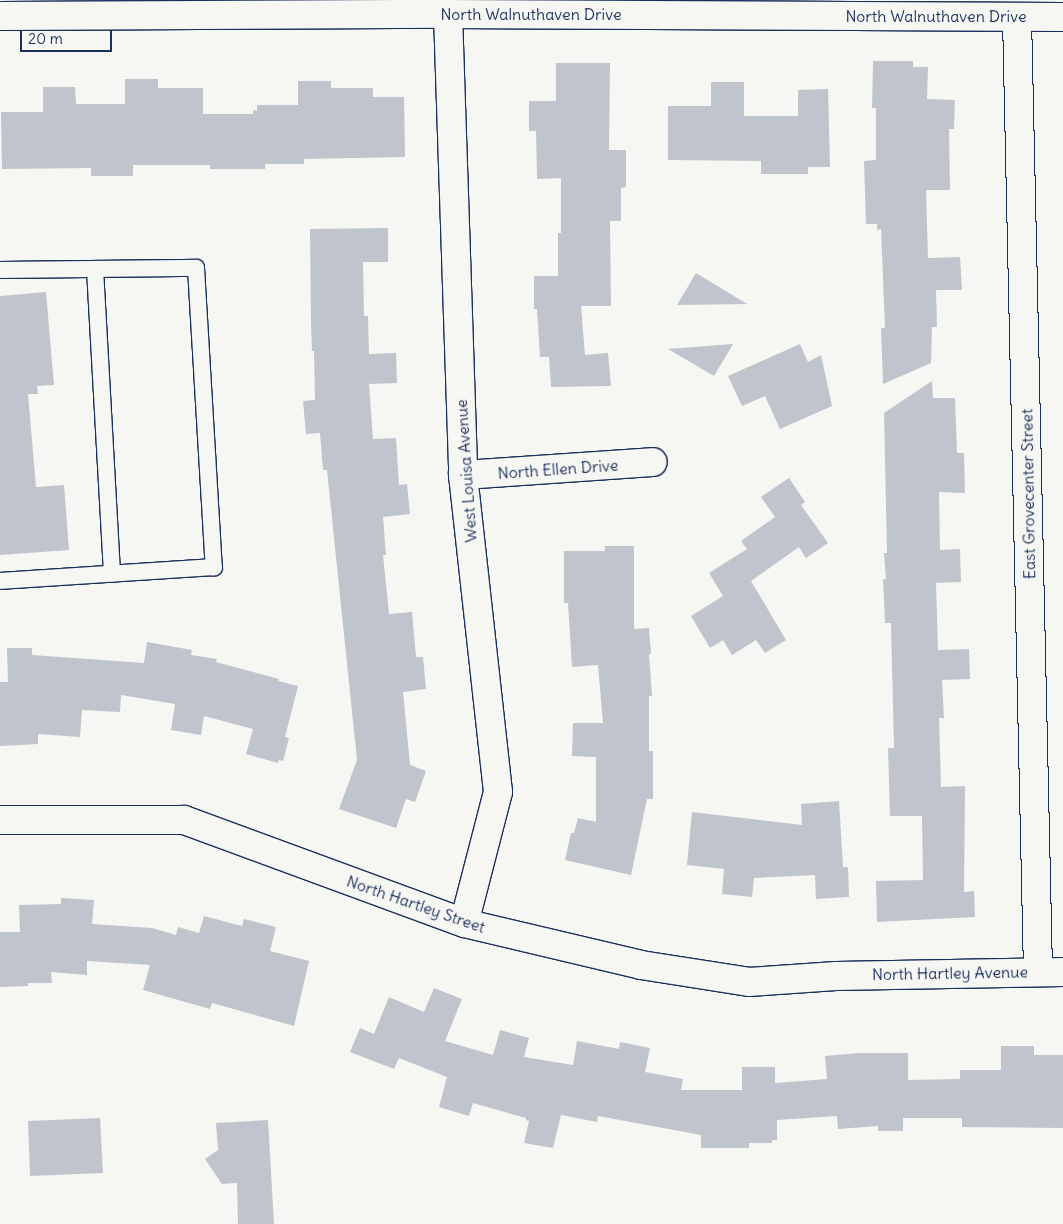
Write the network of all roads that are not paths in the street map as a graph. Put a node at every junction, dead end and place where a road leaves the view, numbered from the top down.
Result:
1 (448, 14) junction
2 (0, 16) edge
3 (1017, 17) junction
4 (1063, 17) edge
5 (95, 269) junction
6 (0, 270) edge
7 (653, 462) dead end
8 (463, 475) junction
9 (112, 574) junction
10 (0, 581) edge
11 (0, 820) edge
12 (464, 923) junction
13 (1050, 972) edge
14 (836, 976) joint

1 - 2 street, North Walnuthaven Drive
1 - 3 street, North Walnuthaven Drive
1 - 8 street, West Louisa Avenue
3 - 4 street, North Walnuthaven Drive
3 - 13 street, East Grovecenter Street
5 - 6 lane
5 - 9 lane
5 - 9 lane
7 - 8 street, North Ellen Drive
8 - 12 street, West Louisa Avenue
9 - 10 lane
11 - 12 street, North Hartley Street
12 - 14 street, North Hartley Street
13 - 14 street, North Hartley Avenue

